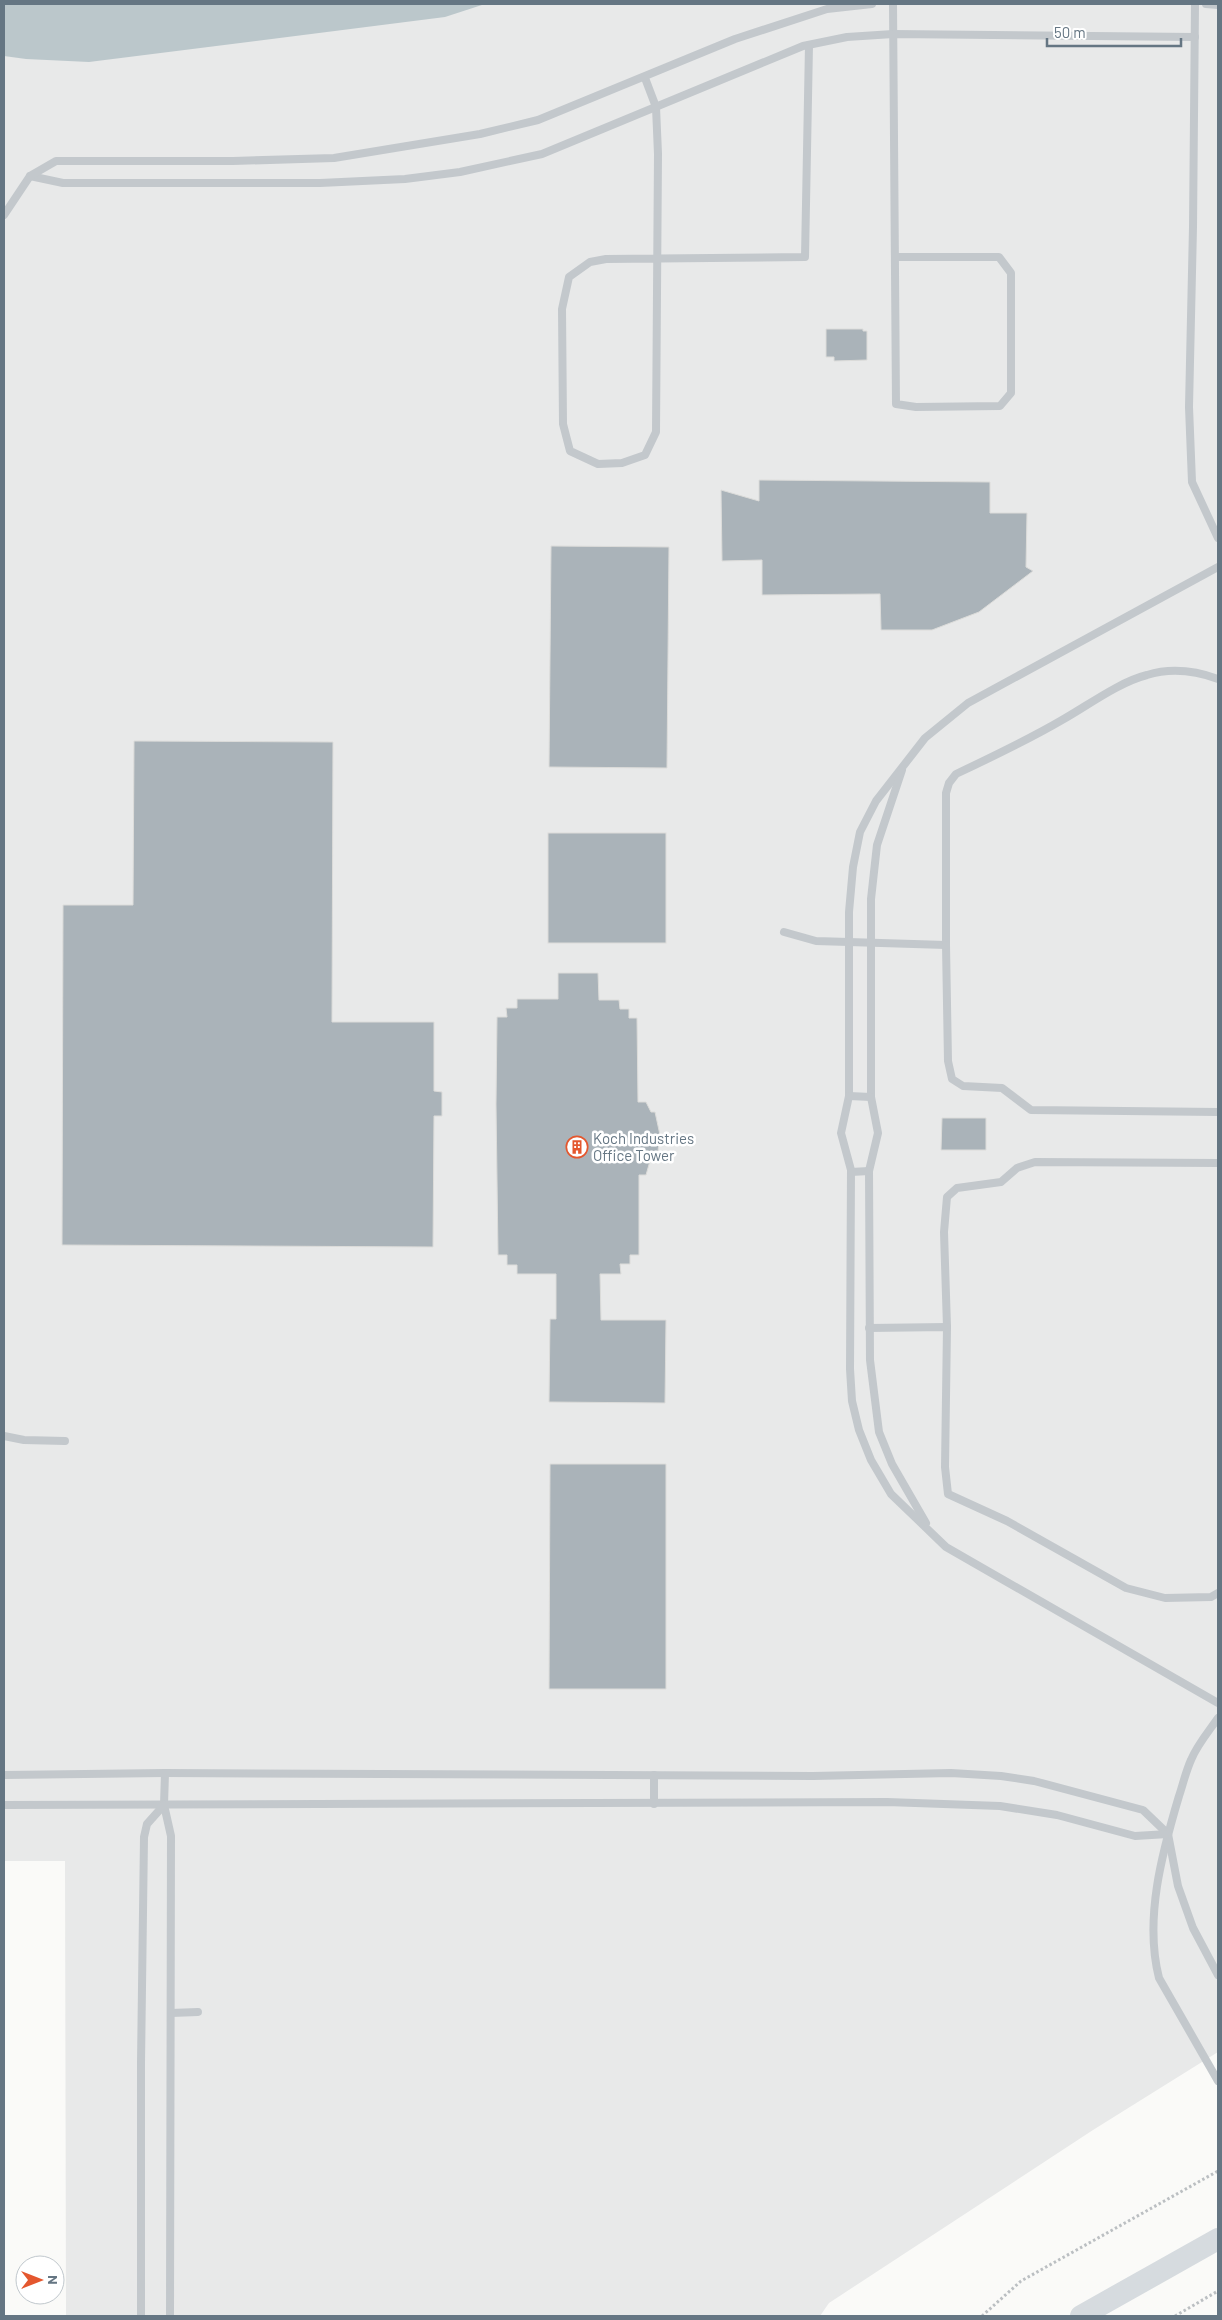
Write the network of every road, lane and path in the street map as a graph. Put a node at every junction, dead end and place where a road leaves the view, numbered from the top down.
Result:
1 (872, 4) edge
2 (893, 4) edge
3 (1194, 4) edge
4 (1206, 4) edge
5 (1218, 5) edge
6 (893, 34) junction
7 (1194, 37) junction
8 (809, 45) junction
9 (645, 78) junction
10 (656, 107) junction
11 (30, 176) junction
12 (4, 215) edge
13 (895, 257) junction
14 (656, 258) junction
15 (1218, 538) edge
16 (1218, 567) edge
17 (1218, 679) edge
18 (904, 766) junction
19 (784, 932) dead end
20 (849, 942) junction
21 (870, 942) junction
22 (946, 945) junction
23 (849, 1096) junction
24 (871, 1097) junction
25 (1218, 1112) edge
26 (1218, 1162) edge
27 (869, 1171) junction
28 (851, 1172) junction
29 (947, 1327) junction
30 (869, 1328) junction
31 (4, 1436) edge
32 (64, 1441) dead end
33 (929, 1529) junction
34 (1218, 1593) edge
35 (1218, 1703) edge
36 (1218, 1718) edge
37 (165, 1774) junction
38 (4, 1775) edge
39 (654, 1775) junction
40 (654, 1804) junction
41 (4, 1805) edge
42 (164, 1805) junction
43 (1168, 1834) junction
44 (1218, 1975) edge
45 (170, 2012) junction
46 (198, 2012) dead end
47 (1218, 2080) edge
48 (1218, 2171) edge
49 (1218, 2238) edge
50 (1218, 2291) edge
51 (140, 2316) edge
52 (170, 2316) edge
53 (982, 2316) edge
54 (1081, 2316) edge
55 (1175, 2316) edge

1 - 9 lane
2 - 6 lane
3 - 7 lane
4 - 5 lane
6 - 7 lane
6 - 8 lane
6 - 13 lane
7 - 15 lane
8 - 10 lane
8 - 14 lane
9 - 10 lane
9 - 11 lane
10 - 11 lane
10 - 14 lane
11 - 12 lane
13 - 13 lane
14 - 14 lane
16 - 18 lane
17 - 22 lane
18 - 20 lane
18 - 21 lane
19 - 20 lane
20 - 21 lane
20 - 23 lane
21 - 22 lane
21 - 24 lane
22 - 25 lane
23 - 24 lane
23 - 28 lane
24 - 27 lane
26 - 29 lane
27 - 28 lane
27 - 30 lane
28 - 33 lane
29 - 30 lane
29 - 34 lane
30 - 33 lane
31 - 32 lane
33 - 35 lane
36 - 43 lane
37 - 38 lane
37 - 39 lane
37 - 42 lane
39 - 40 lane
39 - 43 lane
40 - 42 lane
40 - 43 lane
41 - 42 lane
42 - 45 lane
42 - 51 lane
43 - 44 lane
43 - 47 lane
45 - 46 lane
45 - 52 lane
48 - 53 path
49 - 54 main road
50 - 55 path

